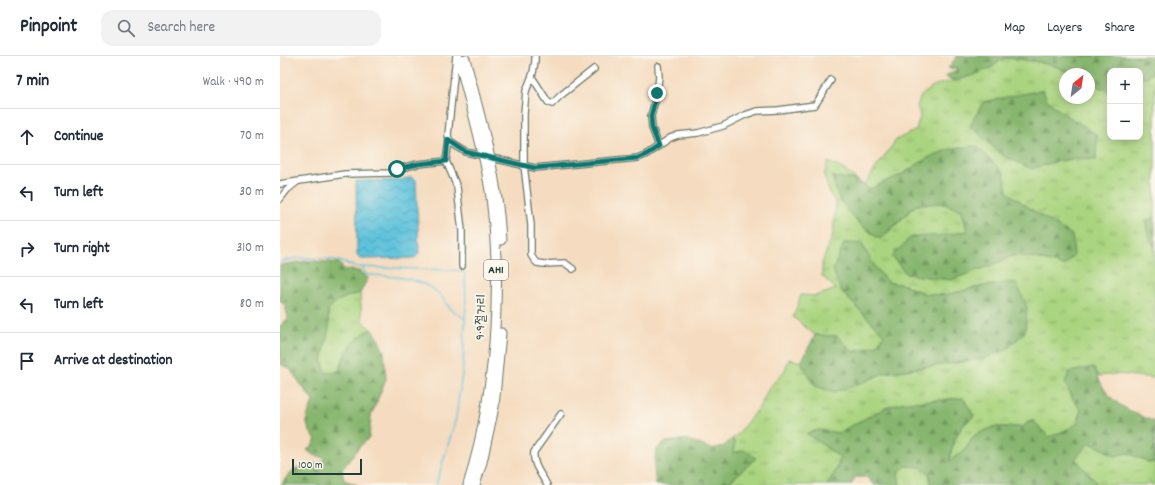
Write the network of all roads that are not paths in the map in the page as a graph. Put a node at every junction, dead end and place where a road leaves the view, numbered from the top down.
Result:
1 (457, 56) edge
2 (464, 56) edge
3 (535, 56) edge
4 (658, 66) dead end
5 (594, 69) dead end
6 (532, 76) junction
7 (831, 80) dead end
8 (448, 140) junction
9 (659, 146) junction
10 (487, 157) junction
11 (446, 161) junction
12 (524, 165) junction
13 (298, 181) junction
14 (280, 184) edge
15 (280, 199) edge
16 (462, 266) dead end
17 (573, 269) dead end
18 (561, 414) dead end
19 (468, 485) edge
20 (475, 485) edge
21 (547, 485) edge

1 - 8 street
1 - 10 highway, 9·9절거리 / AH1
2 - 10 highway, 9·9절거리 / AH1
3 - 6 street
4 - 9 street
5 - 6 street
6 - 12 street
7 - 9 street
8 - 10 street
8 - 11 street
9 - 12 street
10 - 12 street
10 - 19 highway, 9·9절거리 / AH1
10 - 20 highway, 9·9절거리 / AH1
11 - 13 street
11 - 16 street
12 - 17 street
13 - 14 street
13 - 15 street
18 - 21 street

